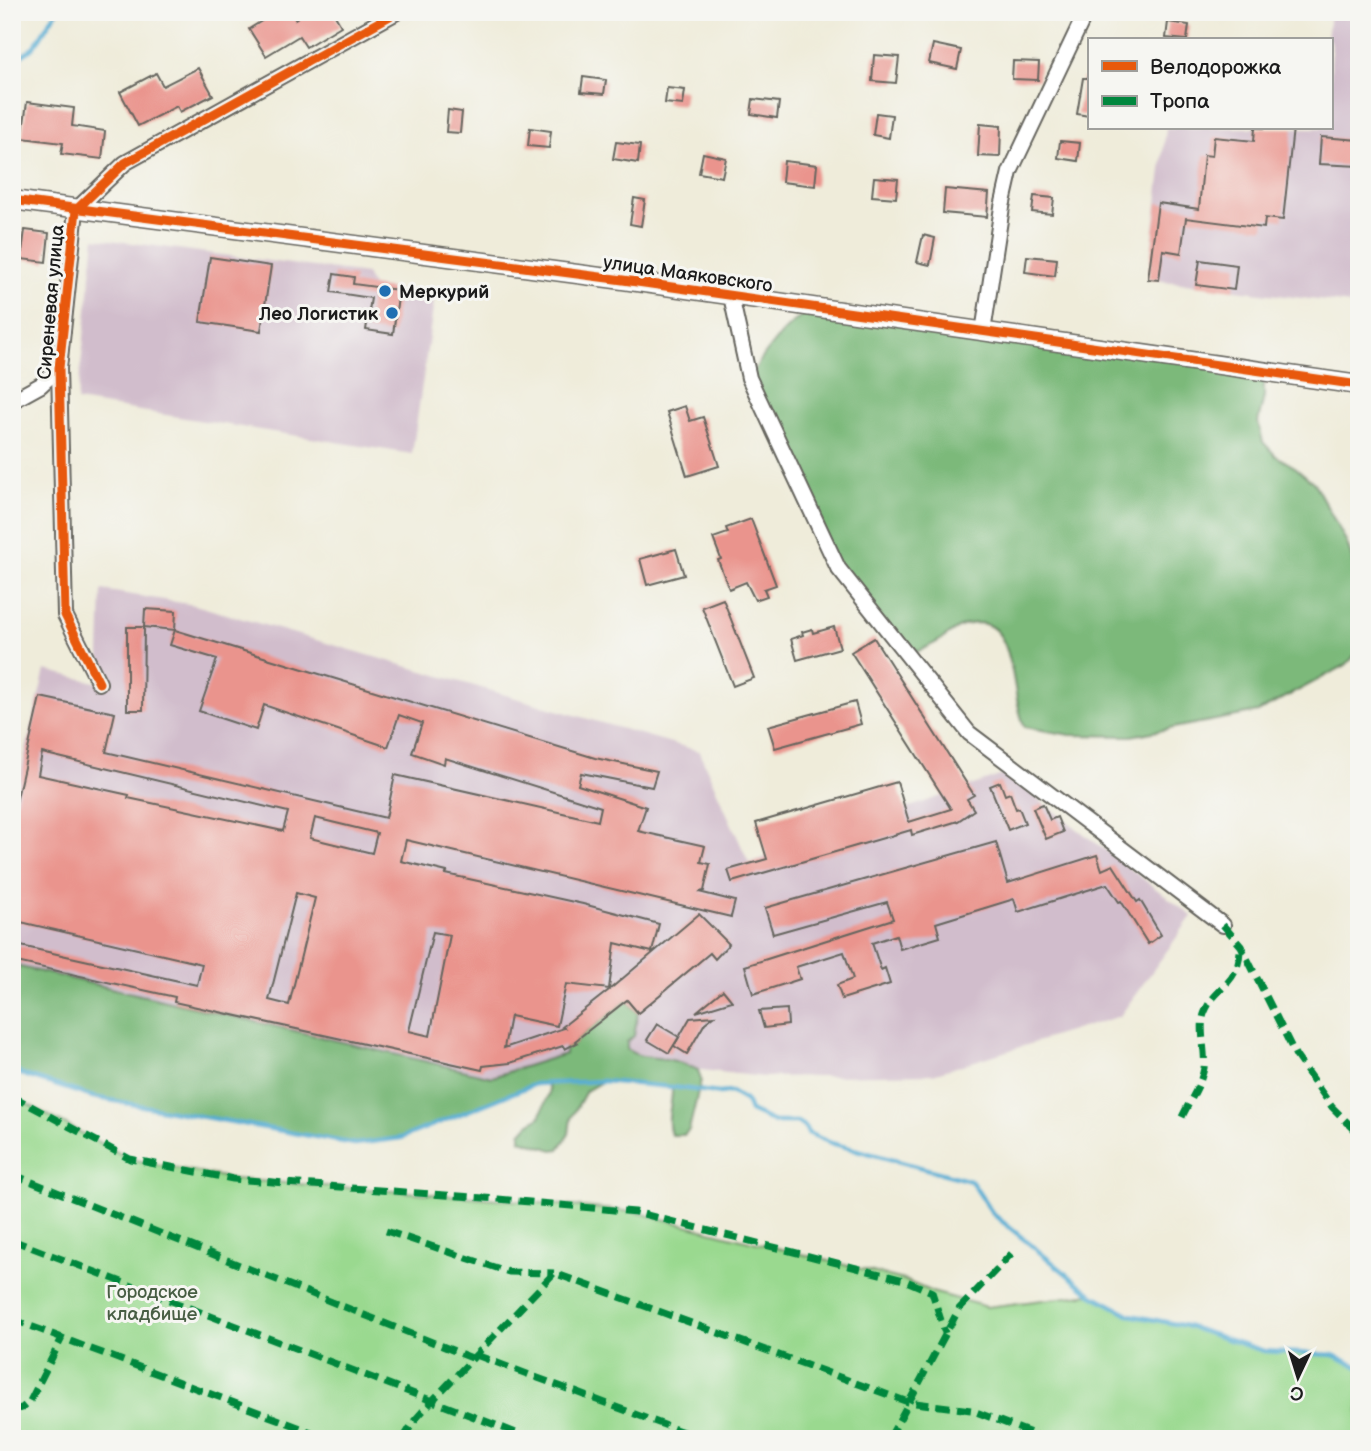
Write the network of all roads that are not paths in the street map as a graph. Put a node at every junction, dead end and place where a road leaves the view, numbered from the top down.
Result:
1 (397, 12) edge
2 (1086, 12) edge
3 (12, 200) edge
4 (76, 210) junction
5 (731, 296) junction
6 (983, 332) junction
7 (60, 368) junction
8 (1359, 385) edge
9 (12, 401) edge
10 (99, 683) dead end
11 (1223, 925) dead end

1 - 4 street, Сиреневая улица
2 - 6 street
3 - 4 street, улица Маяковского
4 - 5 street, улица Маяковского
4 - 7 street, Сиреневая улица
5 - 6 street, улица Маяковского
5 - 11 street
6 - 8 street, улица Маяковского
7 - 9 street
7 - 10 street, Сиреневая улица

